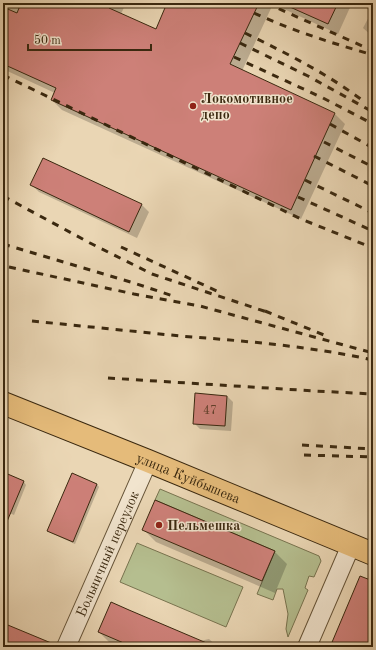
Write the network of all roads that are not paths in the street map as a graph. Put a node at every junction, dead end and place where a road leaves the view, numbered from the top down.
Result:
1 (3, 403) edge
2 (148, 461) junction
3 (351, 545) junction
4 (373, 554) edge
5 (68, 646) edge
6 (307, 647) edge

1 - 2 main road, улица Куйбышева
2 - 3 main road, улица Куйбышева
2 - 5 street, Больничный переулок
3 - 4 main road, улица Куйбышева
3 - 6 street

